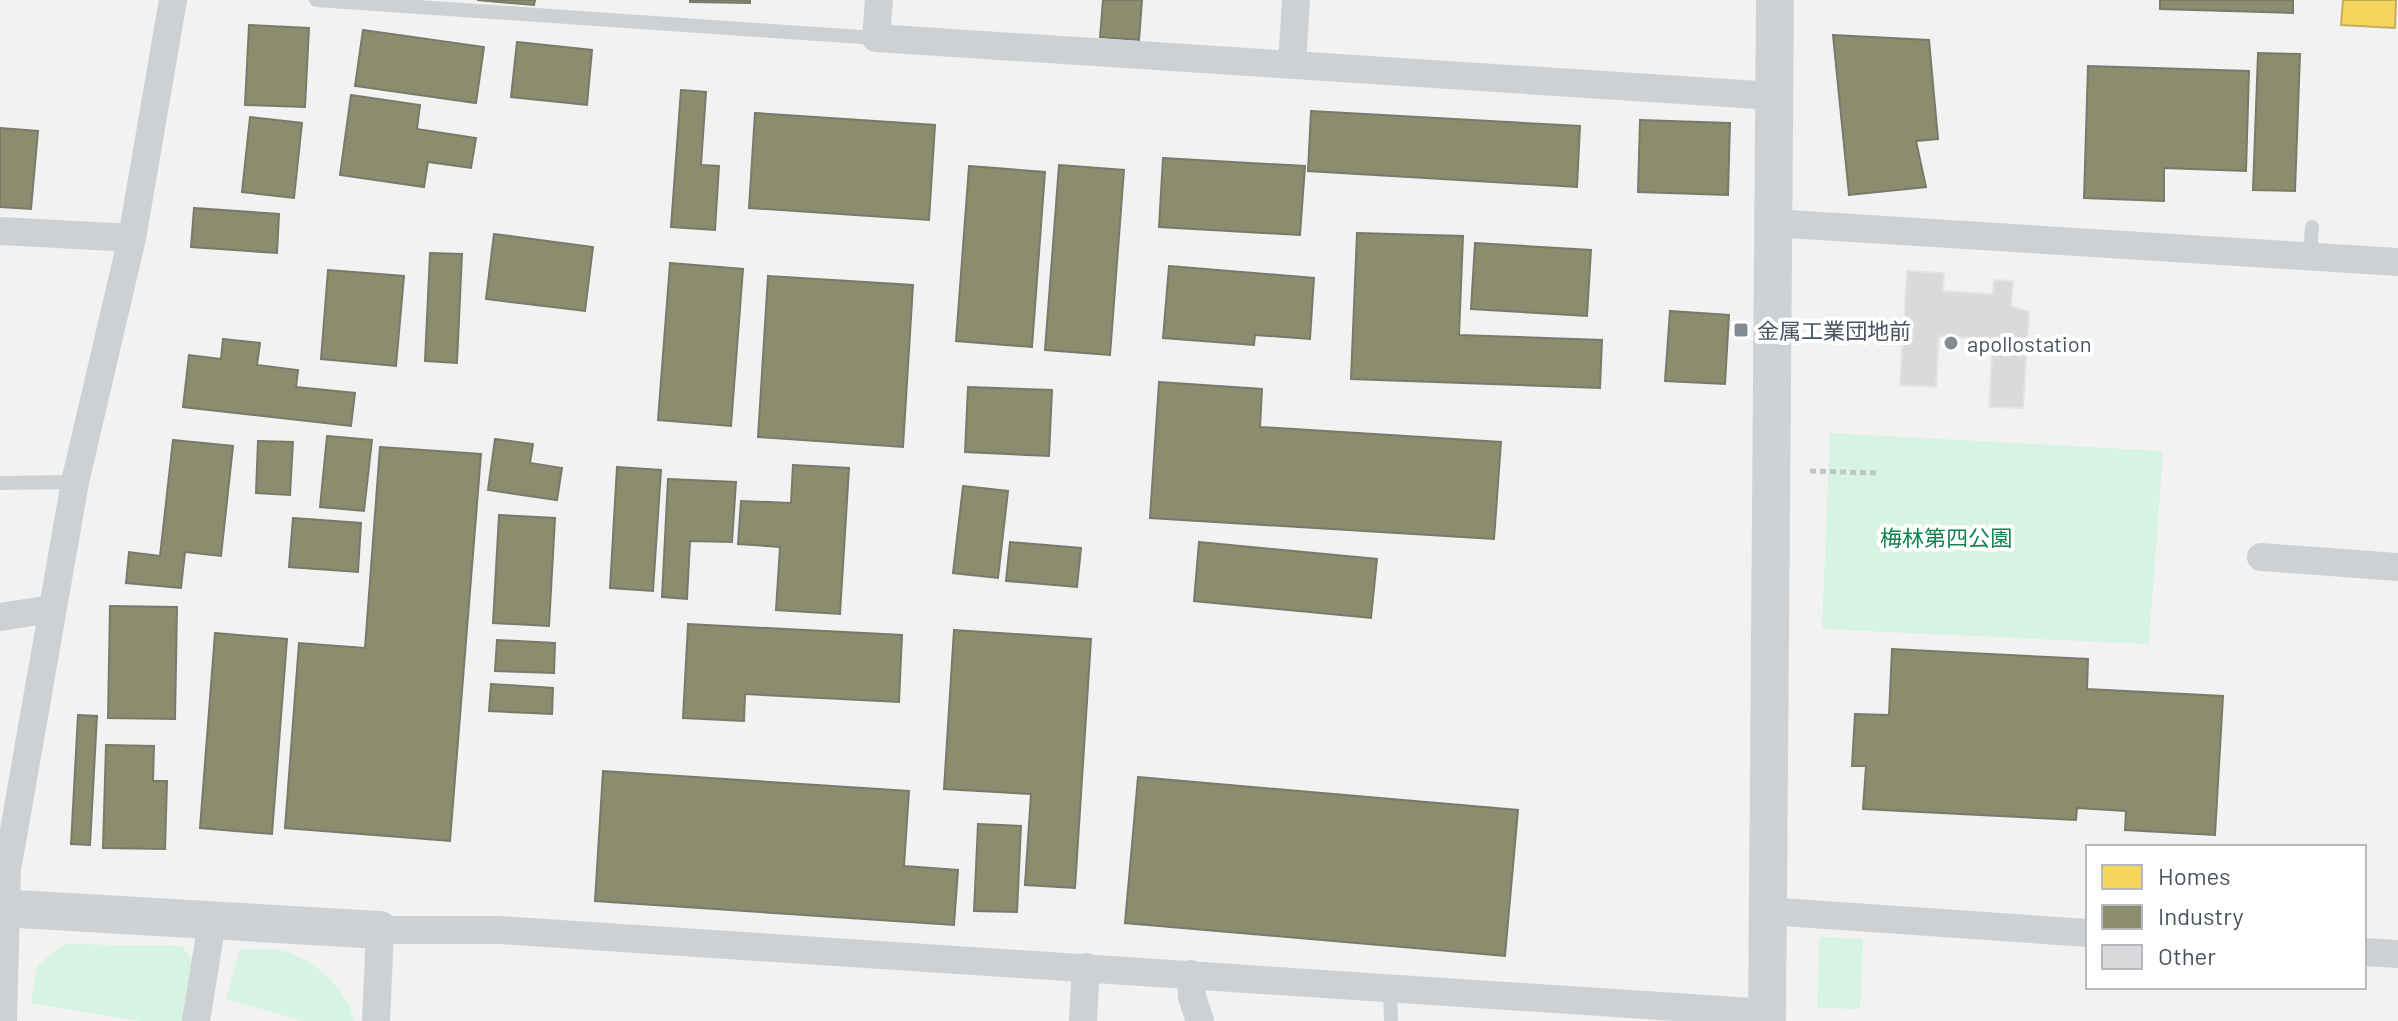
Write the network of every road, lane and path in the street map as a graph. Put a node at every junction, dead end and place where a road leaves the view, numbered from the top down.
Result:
1 (173, 0) edge
2 (316, 0) edge
3 (879, 0) edge
4 (1296, 0) edge
5 (1775, 0) edge
6 (876, 38) junction
7 (1292, 65) junction
8 (1774, 96) junction
9 (1772, 223) junction
10 (2312, 227) dead end
11 (0, 231) edge
12 (132, 238) junction
13 (2310, 256) junction
14 (2398, 262) edge
15 (1810, 471) dead end
16 (1876, 473) dead end
17 (75, 482) junction
18 (0, 483) edge
19 (2261, 557) dead end
20 (2398, 567) edge
21 (52, 609) junction
22 (0, 617) edge
23 (4, 908) edge
24 (1767, 911) junction
25 (212, 922) junction
26 (380, 930) junction
27 (2086, 933) edge
28 (2366, 952) edge
29 (2398, 954) edge
30 (1086, 967) junction
31 (1191, 974) junction
32 (1390, 988) junction
33 (1767, 1017) edge
34 (3, 1021) edge
35 (196, 1021) edge
36 (376, 1021) edge
37 (1083, 1021) edge
38 (1200, 1021) edge
39 (1391, 1021) edge

1 - 12 street
2 - 6 lane
3 - 6 street
4 - 7 street
5 - 8 street
6 - 7 street
7 - 8 street
8 - 9 street
9 - 13 street
9 - 24 street
10 - 13 lane
11 - 12 street
12 - 17 street
13 - 14 street
15 - 16 path
17 - 18 lane
17 - 21 street
19 - 20 street
21 - 22 street
21 - 23 street
23 - 25 street
23 - 34 street
24 - 27 street
24 - 33 street
25 - 26 street
25 - 35 street
26 - 30 street
26 - 36 street
28 - 29 street
30 - 31 street
30 - 37 street
31 - 32 street
31 - 38 street
32 - 33 street
32 - 39 lane

